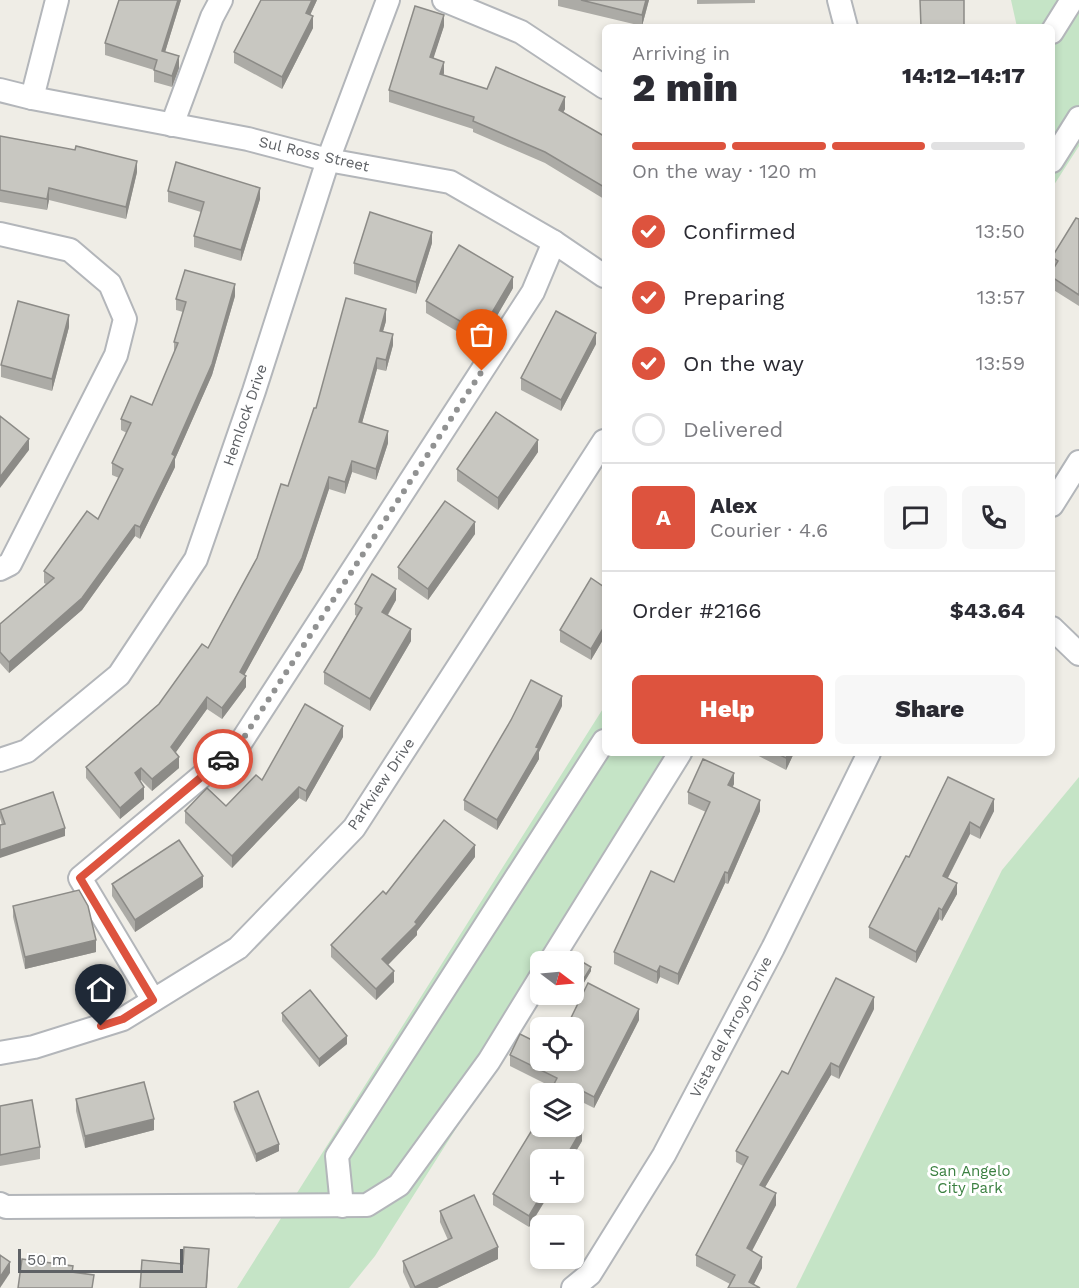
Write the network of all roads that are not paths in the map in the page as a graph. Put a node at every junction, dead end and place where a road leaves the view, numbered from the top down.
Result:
1 (57, 0) edge
2 (221, 0) edge
3 (388, 0) edge
4 (444, 0) edge
5 (839, 0) edge
6 (1072, 0) edge
7 (845, 24) edge
8 (1055, 27) edge
9 (602, 86) edge
10 (0, 90) edge
11 (32, 98) junction
12 (1079, 117) edge
13 (172, 125) junction
14 (1055, 155) edge
15 (328, 160) junction
16 (0, 234) edge
17 (554, 242) junction
18 (602, 275) edge
19 (602, 444) edge
20 (1079, 462) edge
21 (1055, 500) edge
22 (0, 568) edge
23 (1055, 631) edge
24 (1079, 654) edge
25 (602, 744) edge
26 (678, 756) edge
27 (868, 756) edge
28 (0, 760) edge
29 (557, 951) edge
30 (530, 994) edge
31 (153, 1000) junction
32 (0, 1053) edge
33 (0, 1204) edge
34 (342, 1206) junction
35 (573, 1288) edge

1 - 11 street
2 - 13 street
3 - 15 street, Hemlock Drive
4 - 9 street
5 - 7 street
6 - 8 street
10 - 11 street, Sul Ross Street
11 - 13 street, Sul Ross Street
12 - 14 street
13 - 15 street, Sul Ross Street
15 - 17 street, Sul Ross Street
15 - 28 street, Hemlock Drive
16 - 22 street
17 - 18 street, Sul Ross Street
17 - 31 street
19 - 31 street, Parkview Drive
20 - 21 street
23 - 24 street
25 - 34 street
26 - 29 street
27 - 35 street, Vista del Arroyo Drive
30 - 34 street
31 - 32 street, Parkview Drive
33 - 34 street

